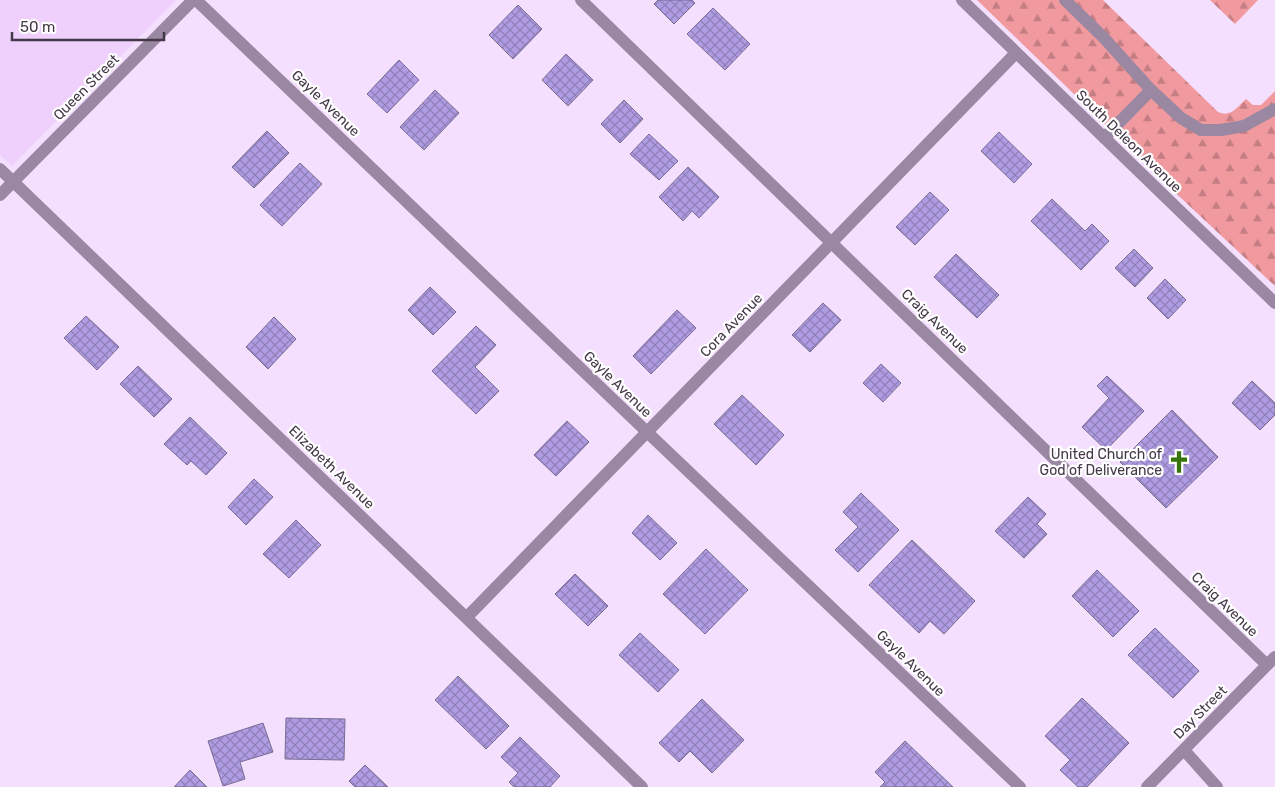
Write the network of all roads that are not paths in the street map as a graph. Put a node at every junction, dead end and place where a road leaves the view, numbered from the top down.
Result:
1 (195, 0) edge
2 (581, 0) edge
3 (962, 0) edge
4 (1065, 0) edge
5 (1016, 53) junction
6 (1151, 90) junction
7 (1275, 109) edge
8 (1104, 138) junction
9 (0, 169) edge
10 (13, 182) junction
11 (0, 195) edge
12 (832, 242) junction
13 (1275, 303) edge
14 (647, 432) junction
15 (467, 617) junction
16 (1271, 661) edge
17 (1184, 750) junction
18 (642, 787) edge
19 (1020, 787) edge
20 (1147, 787) edge
21 (1217, 787) edge

1 - 10 street, Queen Street
1 - 14 street, Gayle Avenue
2 - 12 street, Craig Avenue
3 - 5 street, South Deleon Avenue
4 - 6 street
5 - 8 street, South Deleon Avenue
5 - 12 street, Cora Avenue
6 - 7 street
6 - 8 street
8 - 13 street, South Deleon Avenue
9 - 10 street, Elizabeth Avenue
10 - 11 street, Queen Street
10 - 15 street, Elizabeth Avenue
12 - 14 street, Cora Avenue
12 - 16 street, Craig Avenue
14 - 15 street, Cora Avenue
14 - 19 street, Gayle Avenue
15 - 18 street, Elizabeth Avenue
16 - 17 street, Day Street
17 - 20 street, Day Street
17 - 21 street

